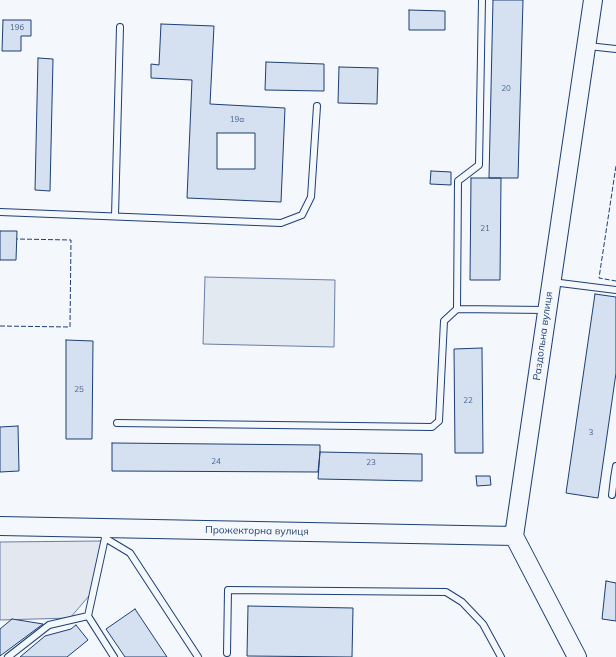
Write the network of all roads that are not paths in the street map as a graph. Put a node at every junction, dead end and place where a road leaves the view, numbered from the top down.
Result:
1 (482, 0) edge
2 (592, 0) edge
3 (120, 26) dead end
4 (586, 46) junction
5 (616, 49) edge
6 (317, 106) dead end
7 (0, 212) edge
8 (115, 216) junction
9 (551, 282) junction
10 (616, 290) edge
11 (457, 309) junction
12 (547, 310) junction
13 (117, 423) dead end
14 (616, 466) edge
15 (615, 478) edge
16 (612, 495) dead end
17 (0, 526) edge
18 (103, 533) junction
19 (514, 536) junction
20 (88, 616) junction
21 (227, 653) dead end
22 (8, 657) edge
23 (114, 657) edge
24 (198, 657) edge
25 (501, 657) edge
26 (577, 657) edge

1 - 11 lane
2 - 4 street, Раздольна вулиця
3 - 8 lane
4 - 5 lane
4 - 9 street, Раздольна вулиця
6 - 8 lane
7 - 8 lane
9 - 10 lane
9 - 12 street, Раздольна вулиця
11 - 12 lane
11 - 13 lane
12 - 19 street, Раздольна вулиця
14 - 15 lane
15 - 16 lane
17 - 18 street, Прожекторна вулиця
18 - 19 street, Прожекторна вулиця
18 - 20 lane
18 - 24 lane
19 - 26 street
20 - 22 lane
20 - 23 lane
21 - 25 lane

